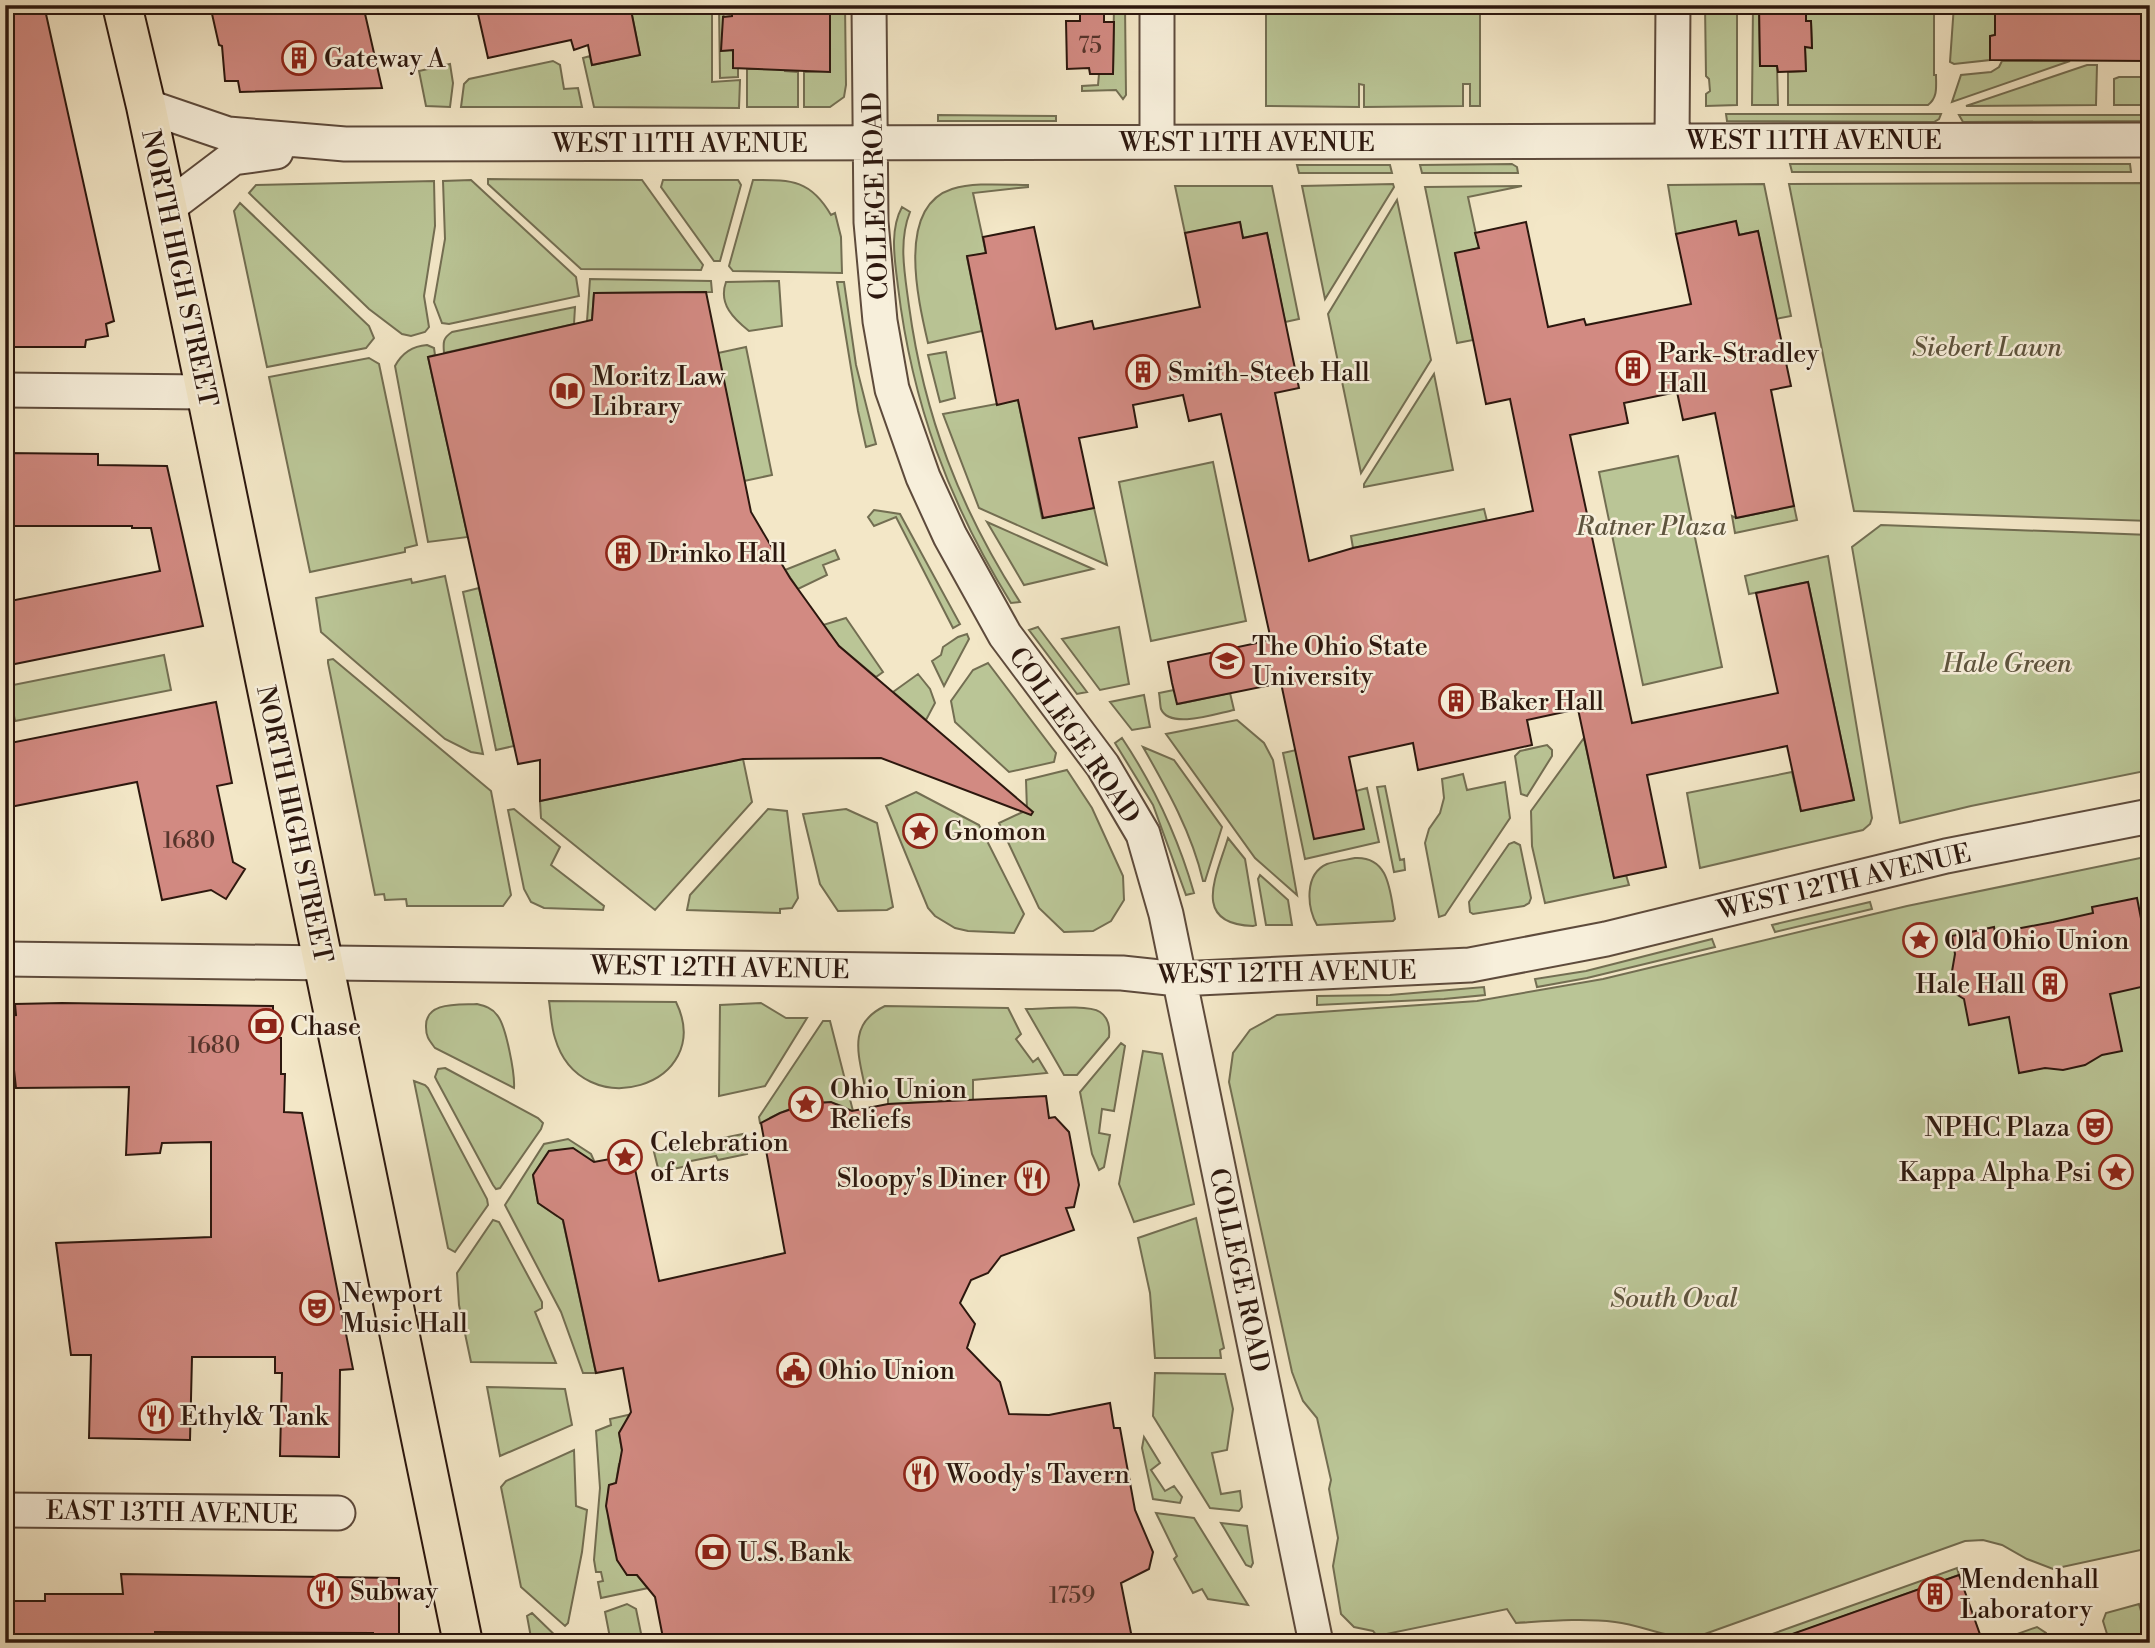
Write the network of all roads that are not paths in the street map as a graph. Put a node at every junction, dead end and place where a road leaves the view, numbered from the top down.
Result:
1 (122, 5) edge
2 (869, 5) edge
3 (1157, 5) edge
4 (1673, 5) edge
5 (146, 106) junction
6 (2150, 140) edge
7 (1672, 141) junction
8 (1157, 142) junction
9 (871, 143) junction
10 (345, 144) junction
11 (167, 208) junction
12 (5, 390) edge
13 (206, 392) junction
14 (2150, 816) edge
15 (5, 959) edge
16 (324, 962) junction
17 (1178, 979) junction
18 (5, 1510) edge
19 (338, 1513) dead end
20 (463, 1643) edge
21 (1315, 1643) edge

1 - 5 main road, NORTH HIGH STREET
2 - 9 street, COLLEGE ROAD
3 - 8 street
4 - 7 street
5 - 10 street, WEST 11TH AVENUE
5 - 11 main road, NORTH HIGH STREET
6 - 7 street, WEST 11TH AVENUE
7 - 8 street, WEST 11TH AVENUE
8 - 9 street, WEST 11TH AVENUE
9 - 10 street, WEST 11TH AVENUE
9 - 17 street, COLLEGE ROAD
10 - 11 street, WEST 11TH AVENUE
11 - 13 main road, NORTH HIGH STREET
12 - 13 street
13 - 16 main road, NORTH HIGH STREET
14 - 17 street, WEST 12TH AVENUE
15 - 16 street, WEST 12TH AVENUE
16 - 17 street, WEST 12TH AVENUE
16 - 20 main road, NORTH HIGH STREET
17 - 21 street, COLLEGE ROAD
18 - 19 street, EAST 13TH AVENUE

